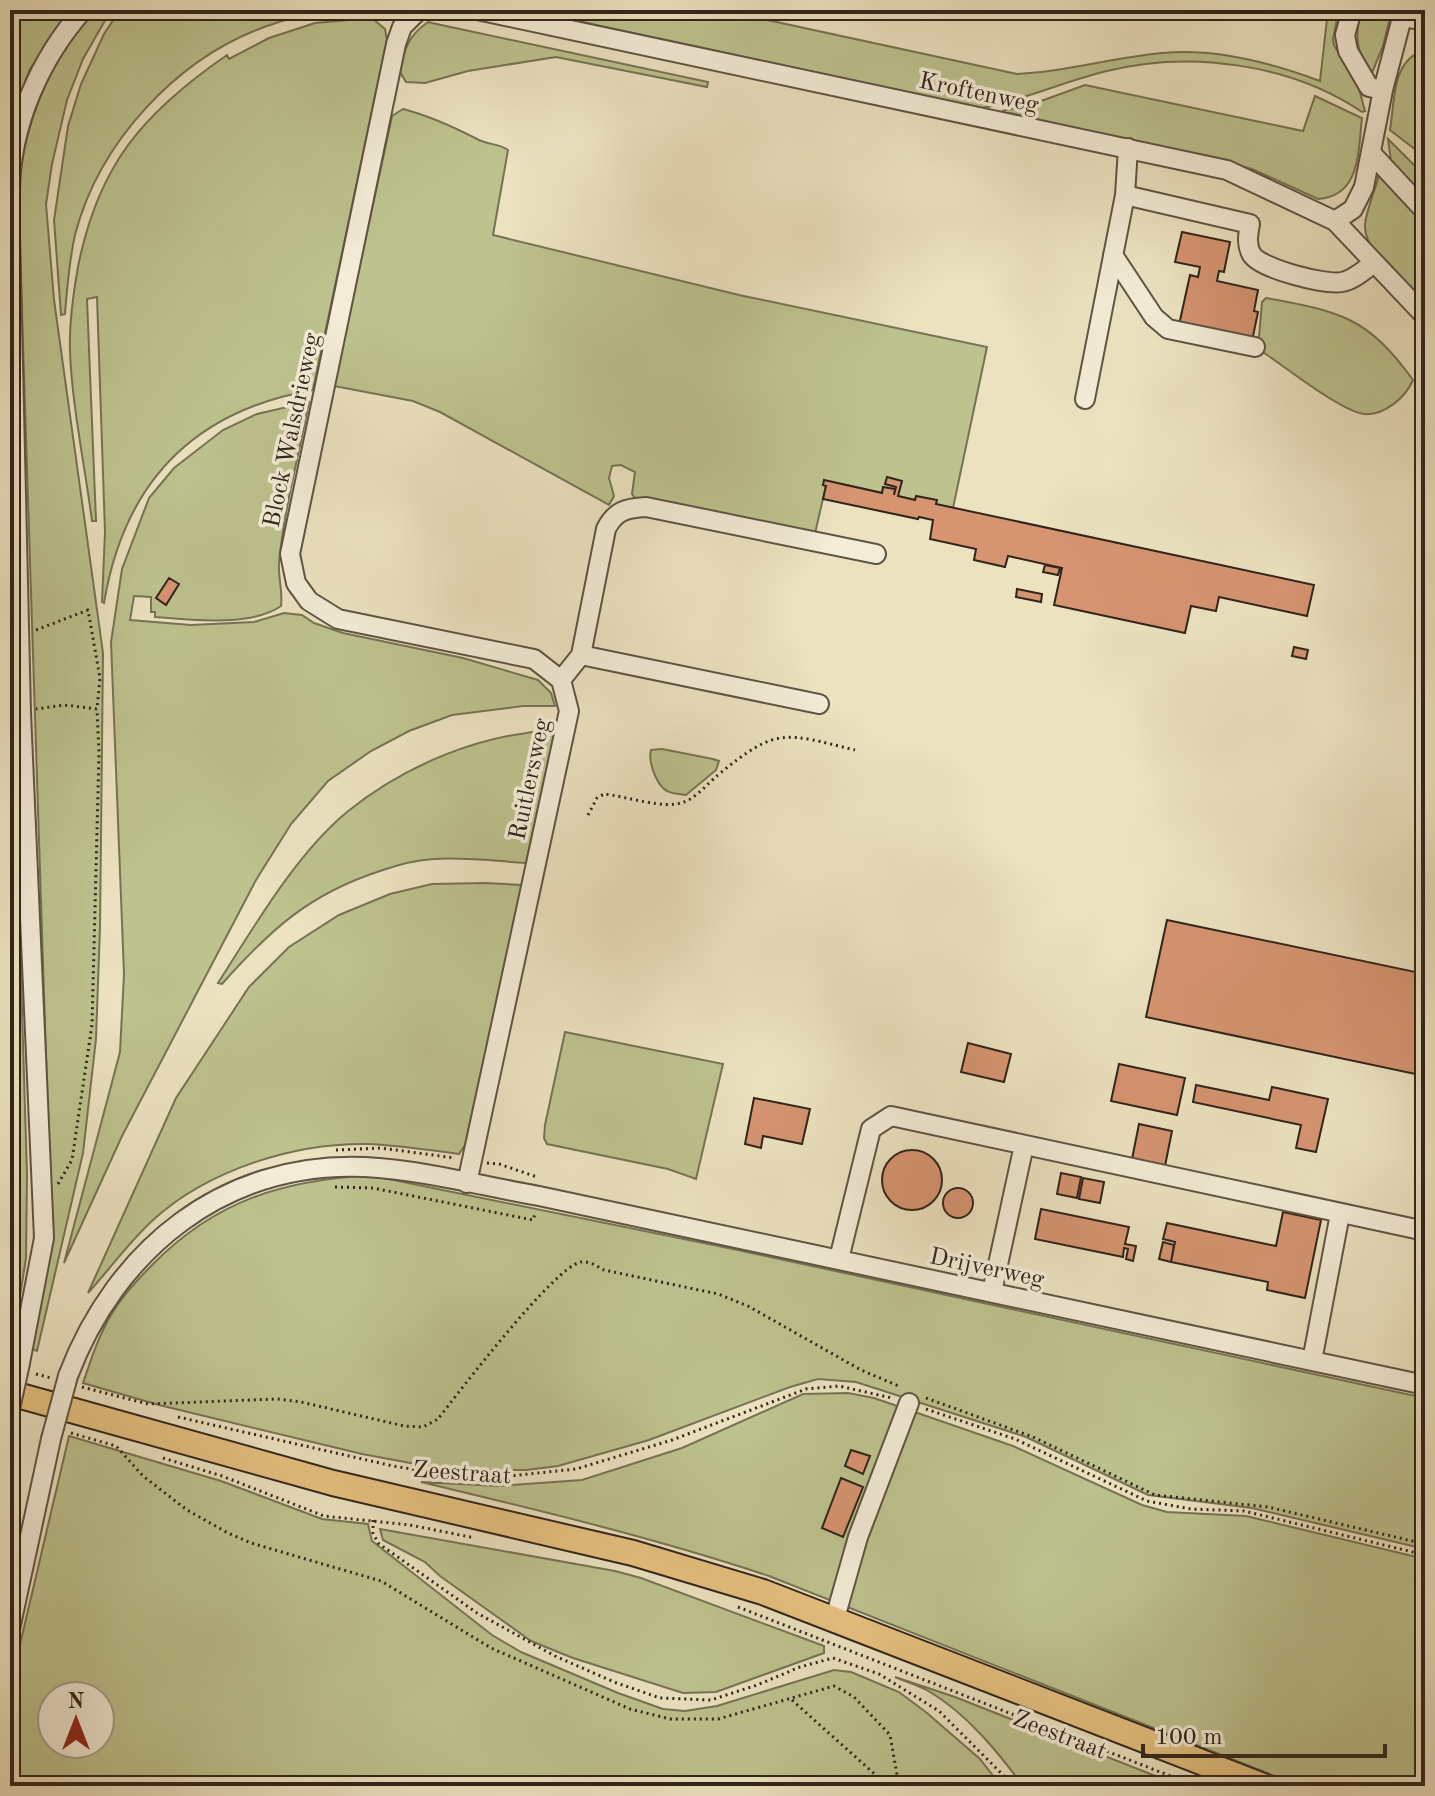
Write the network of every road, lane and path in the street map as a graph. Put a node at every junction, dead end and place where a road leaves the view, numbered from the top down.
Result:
1 (83, 10) edge
2 (419, 10) edge
3 (477, 10) edge
4 (1352, 10) edge
5 (1403, 14) edge
6 (1425, 21) edge
7 (1383, 90) junction
8 (1128, 148) junction
9 (1372, 154) junction
10 (10, 190) edge
11 (1125, 195) junction
12 (1425, 211) edge
13 (1335, 221) junction
14 (10, 235) edge
15 (1113, 255) junction
16 (1374, 263) junction
17 (1425, 316) edge
18 (1255, 347) dead end
19 (1085, 399) dead end
20 (876, 554) dead end
21 (19, 636) junction
22 (581, 655) junction
23 (561, 680) junction
24 (819, 704) dead end
25 (97, 709) junction
26 (21, 713) junction
27 (855, 750) dead end
28 (588, 815) dead end
29 (1024, 1145) junction
30 (328, 1151) dead end
31 (471, 1161) junction
32 (467, 1183) junction
33 (323, 1186) dead end
34 (539, 1196) junction
35 (42, 1211) junction
36 (1340, 1214) junction
37 (1425, 1231) edge
38 (839, 1259) junction
39 (992, 1292) junction
40 (1312, 1361) junction
41 (36, 1374) dead end
42 (69, 1381) junction
43 (1425, 1385) edge
44 (10, 1393) edge
45 (912, 1396) junction
46 (10, 1409) edge
47 (176, 1417) dead end
48 (71, 1433) dead end
49 (58, 1434) junction
50 (127, 1447) dead end
51 (154, 1456) dead end
52 (373, 1520) junction
53 (487, 1541) dead end
54 (1425, 1544) edge
55 (1425, 1555) edge
56 (726, 1602) dead end
57 (835, 1618) junction
58 (10, 1629) edge
59 (792, 1700) junction
60 (888, 1786) edge
61 (899, 1786) edge
62 (1010, 1786) edge
63 (1196, 1786) edge
64 (1263, 1786) edge

1 - 10 street
2 - 23 street, Block Walsdrieweg
3 - 8 street, Kroftenweg
4 - 7 street
5 - 6 street
5 - 7 street
7 - 9 street
8 - 11 street
8 - 13 street, Kroftenweg
9 - 12 street
9 - 13 street
11 - 15 street
11 - 16 street
13 - 16 street, Kroftenweg
14 - 21 street
15 - 18 street
15 - 19 street
16 - 17 street, Kroftenweg
20 - 22 street
21 - 25 path
21 - 26 street
22 - 23 street
22 - 24 street
23 - 31 street, Ruitlersweg
25 - 26 path
25 - 35 path
26 - 35 street
27 - 28 path
29 - 36 street
29 - 38 street
29 - 39 street
30 - 31 path
31 - 32 street, Ruitlersweg
31 - 34 path
32 - 34 street, Drijverweg
32 - 42 street, Drijverweg
33 - 34 path
34 - 38 street, Drijverweg
35 - 46 street, bridge
36 - 37 street
36 - 40 street
38 - 39 street, Drijverweg
39 - 40 street, Drijverweg
40 - 43 street, Drijverweg
41 - 42 path
42 - 45 path
42 - 49 street, Drijverweg, bridge
44 - 57 main road, Zeestraat
45 - 47 path, Zeestraat
45 - 54 path
45 - 55 path, Zeestraat
45 - 57 street
48 - 59 path
49 - 50 path
49 - 58 street, Drijverweg
51 - 52 path
52 - 53 path
52 - 62 path
56 - 63 path, Zeestraat
57 - 64 main road, Zeestraat
59 - 60 path
59 - 61 path

